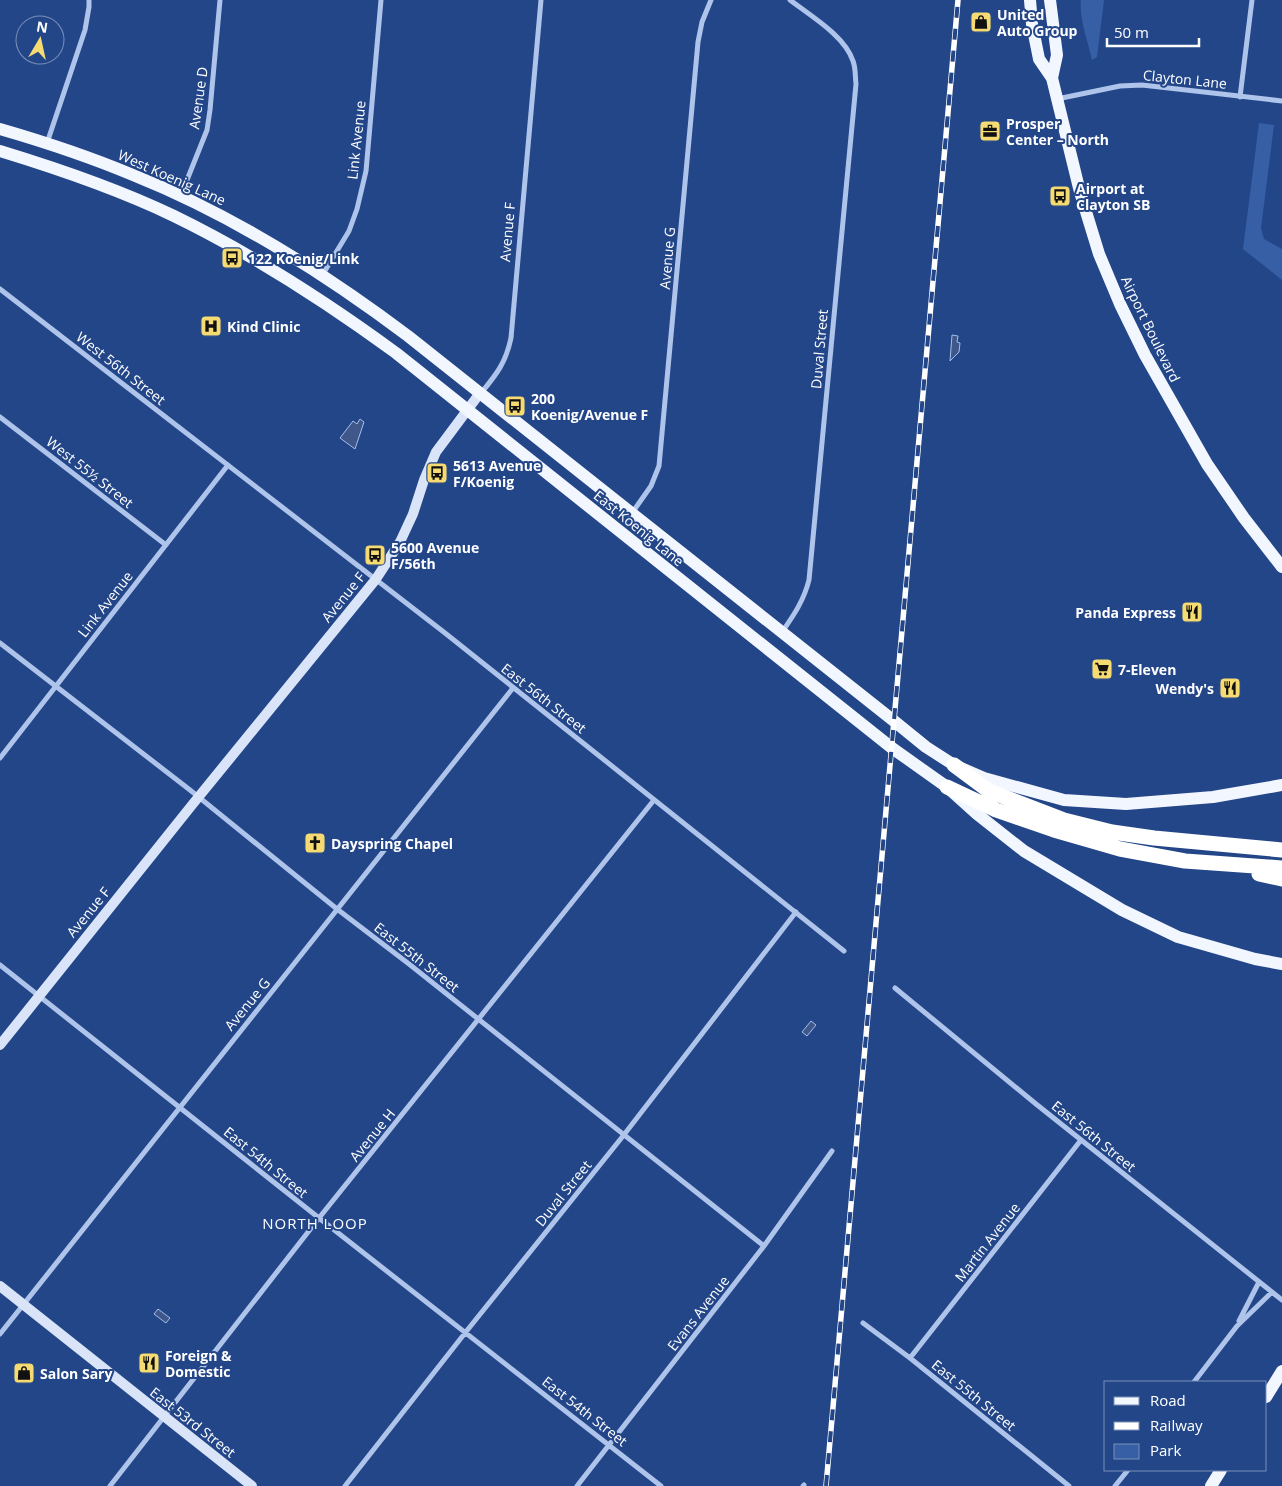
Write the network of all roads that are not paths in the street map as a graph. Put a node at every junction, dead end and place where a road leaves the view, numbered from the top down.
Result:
1 (89, 0) edge
2 (220, 0) edge
3 (381, 0) edge
4 (541, 0) edge
5 (711, 0) edge
6 (790, 0) edge
7 (1030, 0) edge
8 (1050, 0) edge
9 (1252, 0) edge
10 (1052, 78) junction
11 (1240, 96) junction
12 (1058, 99) junction
13 (1282, 101) edge
14 (0, 129) edge
15 (47, 143) junction
16 (0, 151) edge
17 (180, 196) junction
18 (323, 274) junction
19 (0, 289) edge
20 (480, 393) junction
21 (468, 410) junction
22 (0, 417) edge
23 (228, 465) junction
24 (632, 513) junction
25 (166, 545) junction
26 (1282, 567) edge
27 (376, 579) junction
28 (781, 632) junction
29 (0, 643) edge
30 (56, 686) junction
31 (513, 688) junction
32 (0, 758) edge
33 (954, 765) junction
34 (1282, 785) edge
35 (947, 787) junction
36 (198, 796) junction
37 (654, 800) junction
38 (1282, 850) edge
39 (1211, 863) junction
40 (1282, 868) edge
41 (1282, 879) edge
42 (337, 909) junction
43 (796, 912) junction
44 (844, 951) dead end
45 (1282, 964) edge
46 (0, 965) edge
47 (895, 988) dead end
48 (39, 995) junction
49 (479, 1020) junction
50 (0, 1045) edge
51 (179, 1108) junction
52 (624, 1136) junction
53 (1081, 1140) junction
54 (832, 1151) dead end
55 (319, 1218) junction
56 (764, 1246) junction
57 (1259, 1282) junction
58 (0, 1286) edge
59 (1272, 1292) junction
60 (1282, 1300) edge
61 (23, 1305) junction
62 (863, 1323) dead end
63 (1237, 1326) junction
64 (465, 1333) junction
65 (0, 1334) edge
66 (910, 1358) junction
67 (1282, 1371) edge
68 (1195, 1381) edge
69 (1267, 1395) edge
70 (165, 1417) junction
71 (609, 1445) junction
72 (1127, 1471) edge
73 (1220, 1471) edge
74 (110, 1486) edge
75 (252, 1486) edge
76 (345, 1486) edge
77 (577, 1486) edge
78 (661, 1486) edge
79 (1069, 1486) edge
80 (1115, 1486) edge
81 (1211, 1486) edge

1 - 15 street
2 - 17 street, Avenue D
3 - 18 street, Link Avenue
4 - 20 street, Avenue F
5 - 24 street, Avenue G
6 - 28 street, Duval Street
7 - 10 main road, Airport Boulevard
8 - 10 main road, Airport Boulevard
9 - 11 street
10 - 12 main road, Airport Boulevard
11 - 12 street, Clayton Lane
11 - 13 street, Clayton Lane
12 - 26 main road, Airport Boulevard
14 - 15 main road, West Koenig Lane
15 - 17 main road, West Koenig Lane
16 - 21 main road, East Koenig Lane
17 - 18 main road, West Koenig Lane
18 - 20 main road, East Koenig Lane
19 - 23 street, West 56th Street
20 - 21 street, Avenue F
20 - 24 main road, East Koenig Lane
21 - 27 street, Avenue F
21 - 35 main road, East Koenig Lane
22 - 25 street, West 55½ Street
23 - 25 street, Link Avenue
23 - 27 street, East 56th Street
24 - 28 main road, East Koenig Lane
25 - 30 street, Link Avenue
27 - 31 street, East 56th Street
27 - 36 street, Avenue F
28 - 33 main road, East Koenig Lane
29 - 30 street, East 55th Street
30 - 32 street, Link Avenue
30 - 36 street, East 55th Street
31 - 37 street, East 56th Street
31 - 42 street, Avenue G
33 - 34 main road, East Koenig Lane
33 - 38 highway
35 - 39 highway
35 - 45 main road, East Koenig Lane
36 - 42 street, East 55th Street
36 - 48 street, Avenue F
37 - 43 street, East 56th Street
37 - 49 street, Avenue H
39 - 40 highway
39 - 41 highway
42 - 49 street, East 55th Street
42 - 51 street, Avenue G
43 - 44 street, East 56th Street
43 - 52 street, Duval Street
46 - 48 street, East 54th Street
47 - 53 street, East 56th Street
48 - 50 street, Avenue F
48 - 51 street, East 54th Street
49 - 52 street, East 55th Street
49 - 55 street, Avenue H
51 - 55 street, East 54th Street
51 - 61 street, Avenue G
52 - 56 street, East 55th Street
52 - 64 street, Duval Street
53 - 57 street, East 56th Street
53 - 66 street, Martin Avenue
54 - 56 street, Evans Avenue
55 - 64 street, East 54th Street
55 - 70 street, Avenue H
56 - 71 street, Evans Avenue
57 - 59 street, East 56th Street
57 - 63 street
58 - 61 street, East 53rd Street
59 - 60 street, East 56th Street
59 - 63 street
61 - 65 street, Avenue G
61 - 70 street, East 53rd Street
62 - 66 street, East 55th Street
63 - 68 street
64 - 71 street, East 54th Street
64 - 76 street, Duval Street
66 - 79 street, East 55th Street
67 - 69 main road
70 - 74 street, Avenue H
70 - 75 street, East 53rd Street
71 - 77 street, Evans Avenue
71 - 78 street, East 54th Street
72 - 80 street
73 - 81 main road

